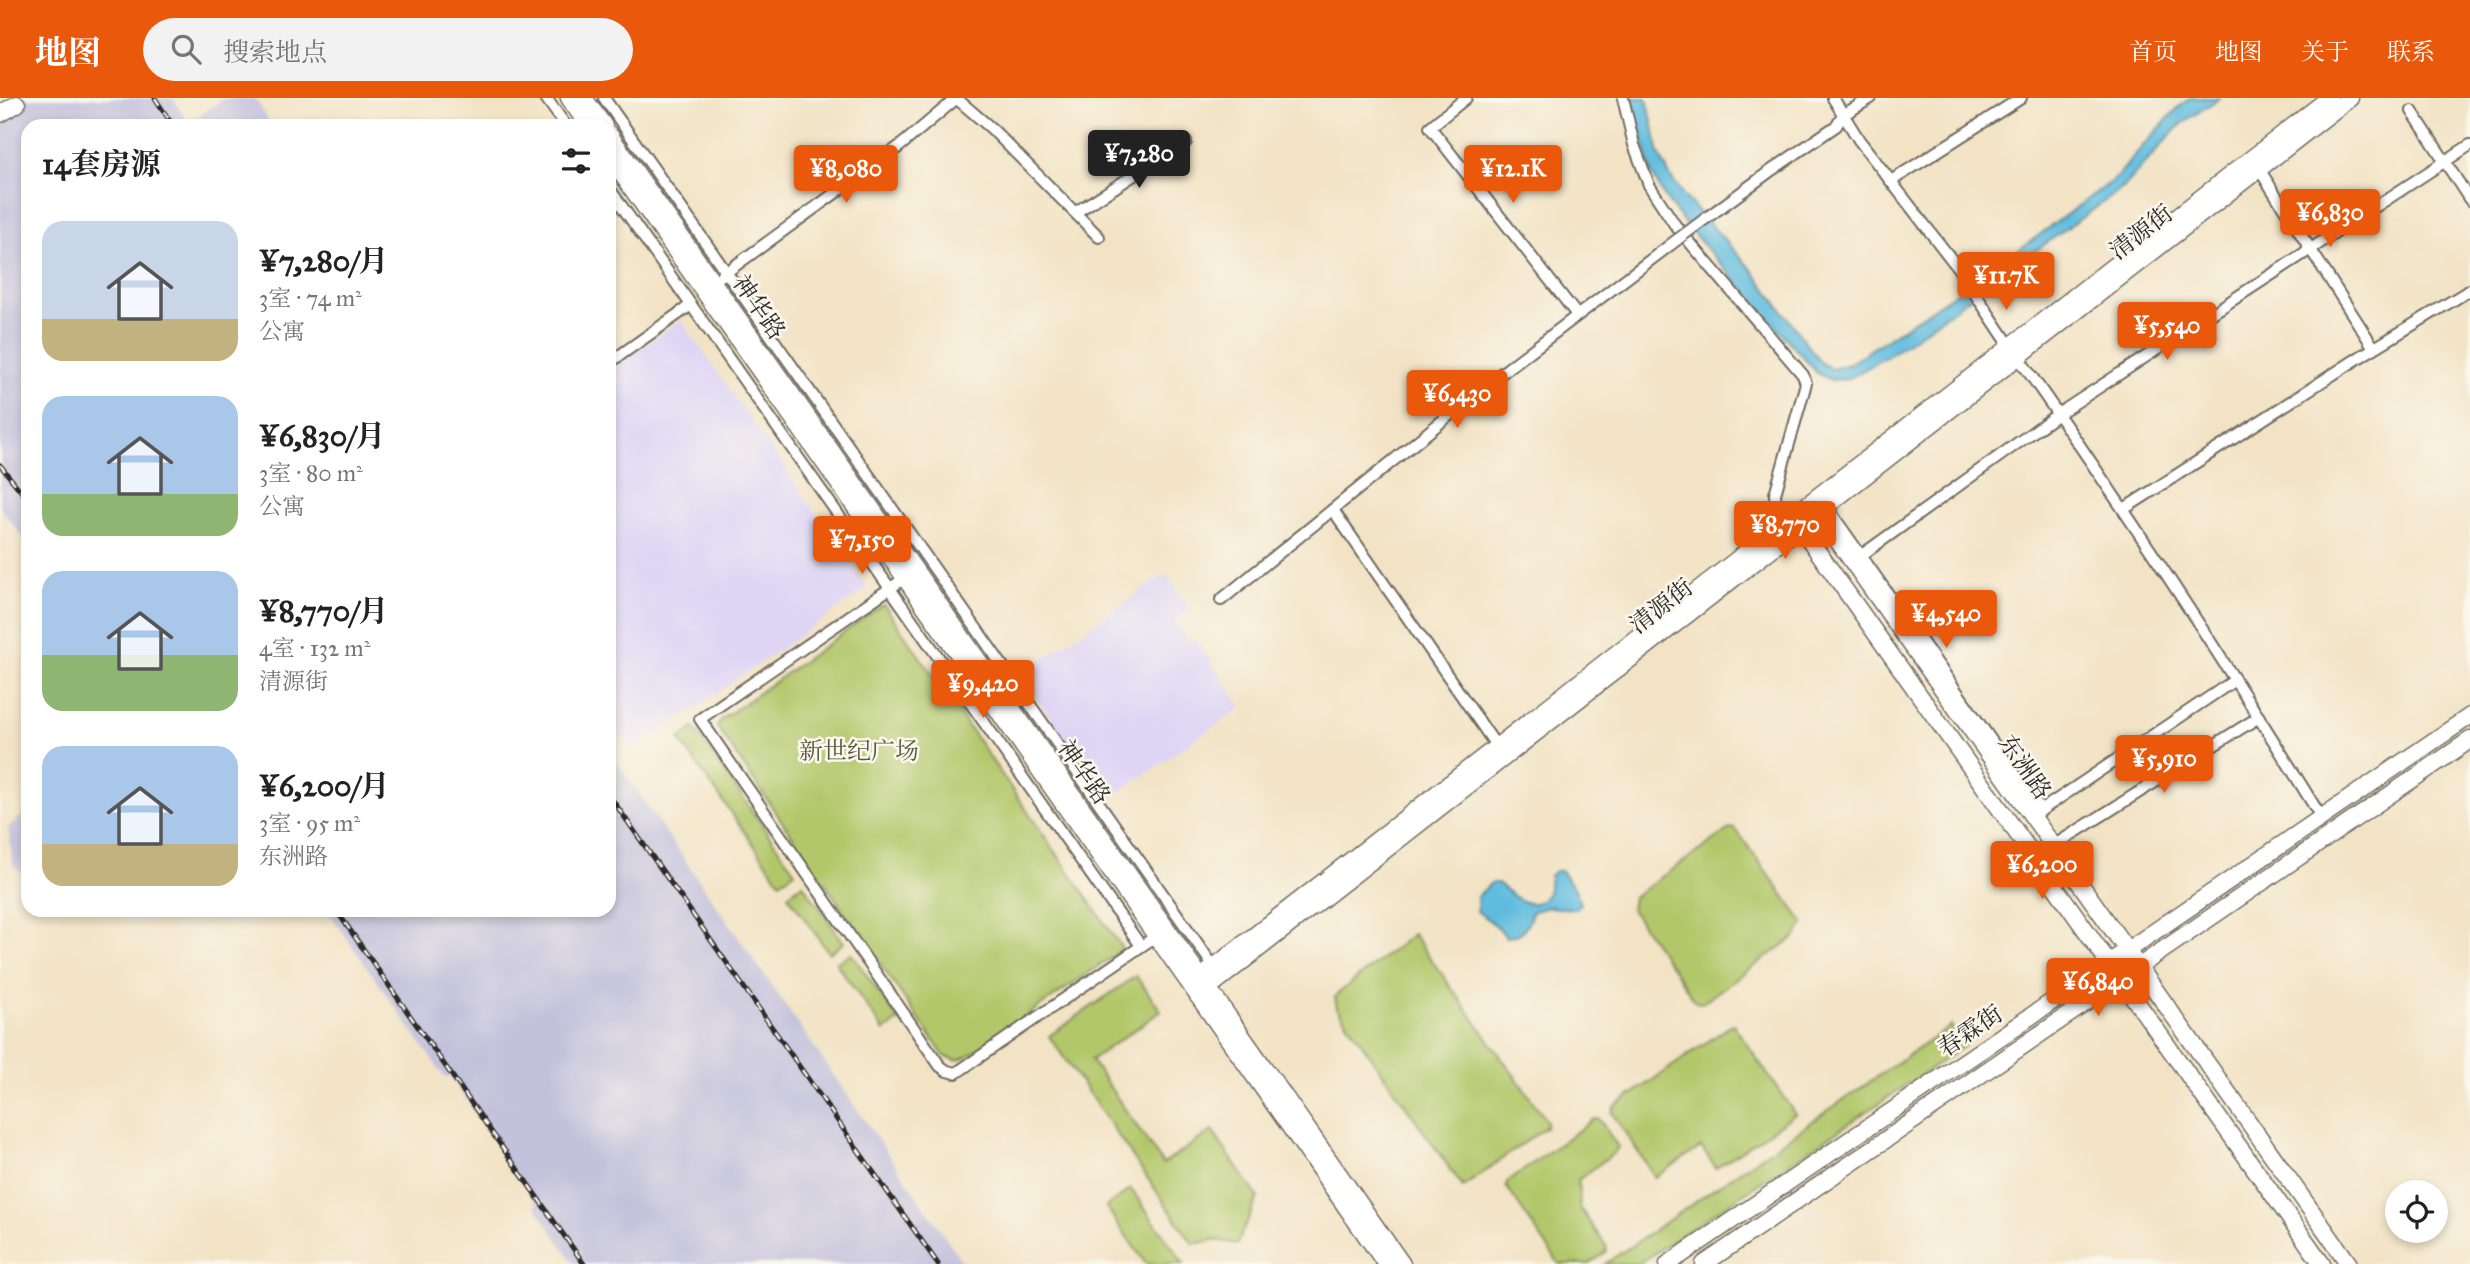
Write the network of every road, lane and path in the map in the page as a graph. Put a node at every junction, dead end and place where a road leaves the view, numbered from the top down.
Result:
1 (546, 98) edge
2 (569, 98) edge
3 (584, 98) edge
4 (604, 98) edge
5 (957, 98) edge
6 (1466, 98) edge
7 (1623, 98) edge
8 (1833, 98) edge
9 (1871, 98) edge
10 (2020, 98) edge
11 (2329, 98) edge
12 (2350, 98) edge
13 (17, 104) dead end
14 (2413, 111) dead end
15 (0, 114) edge
16 (1843, 115) junction
17 (561, 119) edge
18 (583, 119) edge
19 (599, 119) edge
20 (1186, 142) dead end
21 (616, 143) edge
22 (2470, 145) edge
23 (2445, 161) junction
24 (616, 166) edge
25 (2259, 169) junction
26 (1891, 181) junction
27 (616, 198) edge
28 (2470, 200) edge
29 (1076, 212) junction
30 (1099, 237) dead end
31 (2311, 249) junction
32 (720, 277) junction
33 (2470, 290) edge
34 (691, 305) junction
35 (1577, 315) junction
36 (2374, 348) junction
37 (2014, 352) junction
38 (616, 358) edge
39 (2058, 414) junction
40 (1818, 507) junction
41 (2124, 509) junction
42 (1333, 510) junction
43 (1792, 522) junction
44 (1856, 559) junction
45 (905, 578) junction
46 (890, 588) junction
47 (1220, 600) dead end
48 (2235, 680) junction
49 (2470, 716) edge
50 (2259, 717) junction
51 (2470, 740) edge
52 (1497, 747) junction
53 (2037, 814) junction
54 (2321, 817) junction
55 (2053, 846) junction
56 (1156, 936) junction
57 (1141, 946) junction
58 (2127, 950) junction
59 (2109, 963) junction
60 (1214, 967) junction
61 (2138, 967) junction
62 (2120, 979) junction
63 (1199, 987) junction
64 (1386, 1264) edge
65 (1402, 1264) edge
66 (1668, 1264) edge
67 (1704, 1264) edge
68 (2322, 1264) edge
69 (2349, 1264) edge

1 - 17 street
2 - 18 main road
3 - 19 main road
4 - 32 street
5 - 29 street
5 - 32 street
6 - 35 street
7 - 43 street
8 - 16 street
9 - 16 street
10 - 26 street
11 - 37 main road, 清源街
12 - 25 main road, 清源街
13 - 15 main road
14 - 23 street
16 - 26 street
16 - 35 street, bridge
20 - 29 street
21 - 32 main road, 神华路
22 - 23 street
23 - 28 street
23 - 31 street
24 - 45 main road, 神华路
25 - 31 street
25 - 37 main road, 清源街
26 - 37 street
27 - 34 street
29 - 30 street
31 - 36 street
31 - 39 street
32 - 60 street
32 - 63 main road, 神华路
33 - 36 street
34 - 38 street
34 - 46 street
35 - 42 street
36 - 41 street
37 - 39 street
37 - 40 main road, 清源街
39 - 41 street
39 - 44 street
40 - 43 main road, 清源街
40 - 44 main road, 东洲路
41 - 48 street
42 - 47 street
42 - 52 street
43 - 52 main road, 清源街
43 - 59 main road, 东洲路
43 - 63 main road, 清源街
44 - 53 main road, 东洲路
45 - 46 street
45 - 56 main road, 神华路
46 - 57 street
46 - 57 street
48 - 50 street
48 - 53 street
49 - 54 main road, 春霖街
50 - 54 street
50 - 55 street
51 - 61 main road, 春霖街
52 - 60 main road, 清源街
53 - 55 main road, 东洲路
54 - 58 main road, 春霖街
55 - 58 main road, 东洲路
56 - 57 street
56 - 63 main road, 神华路
58 - 59 main road, 春霖街
58 - 61 main road, 东洲路
59 - 62 main road, 东洲路
59 - 66 main road, 春霖街
60 - 63 main road, 清源街
61 - 62 main road, 春霖街
61 - 69 main road, 东洲路
62 - 67 main road, 春霖街
62 - 68 main road, 东洲路
63 - 64 main road, 神华路
63 - 65 main road, 神华路

